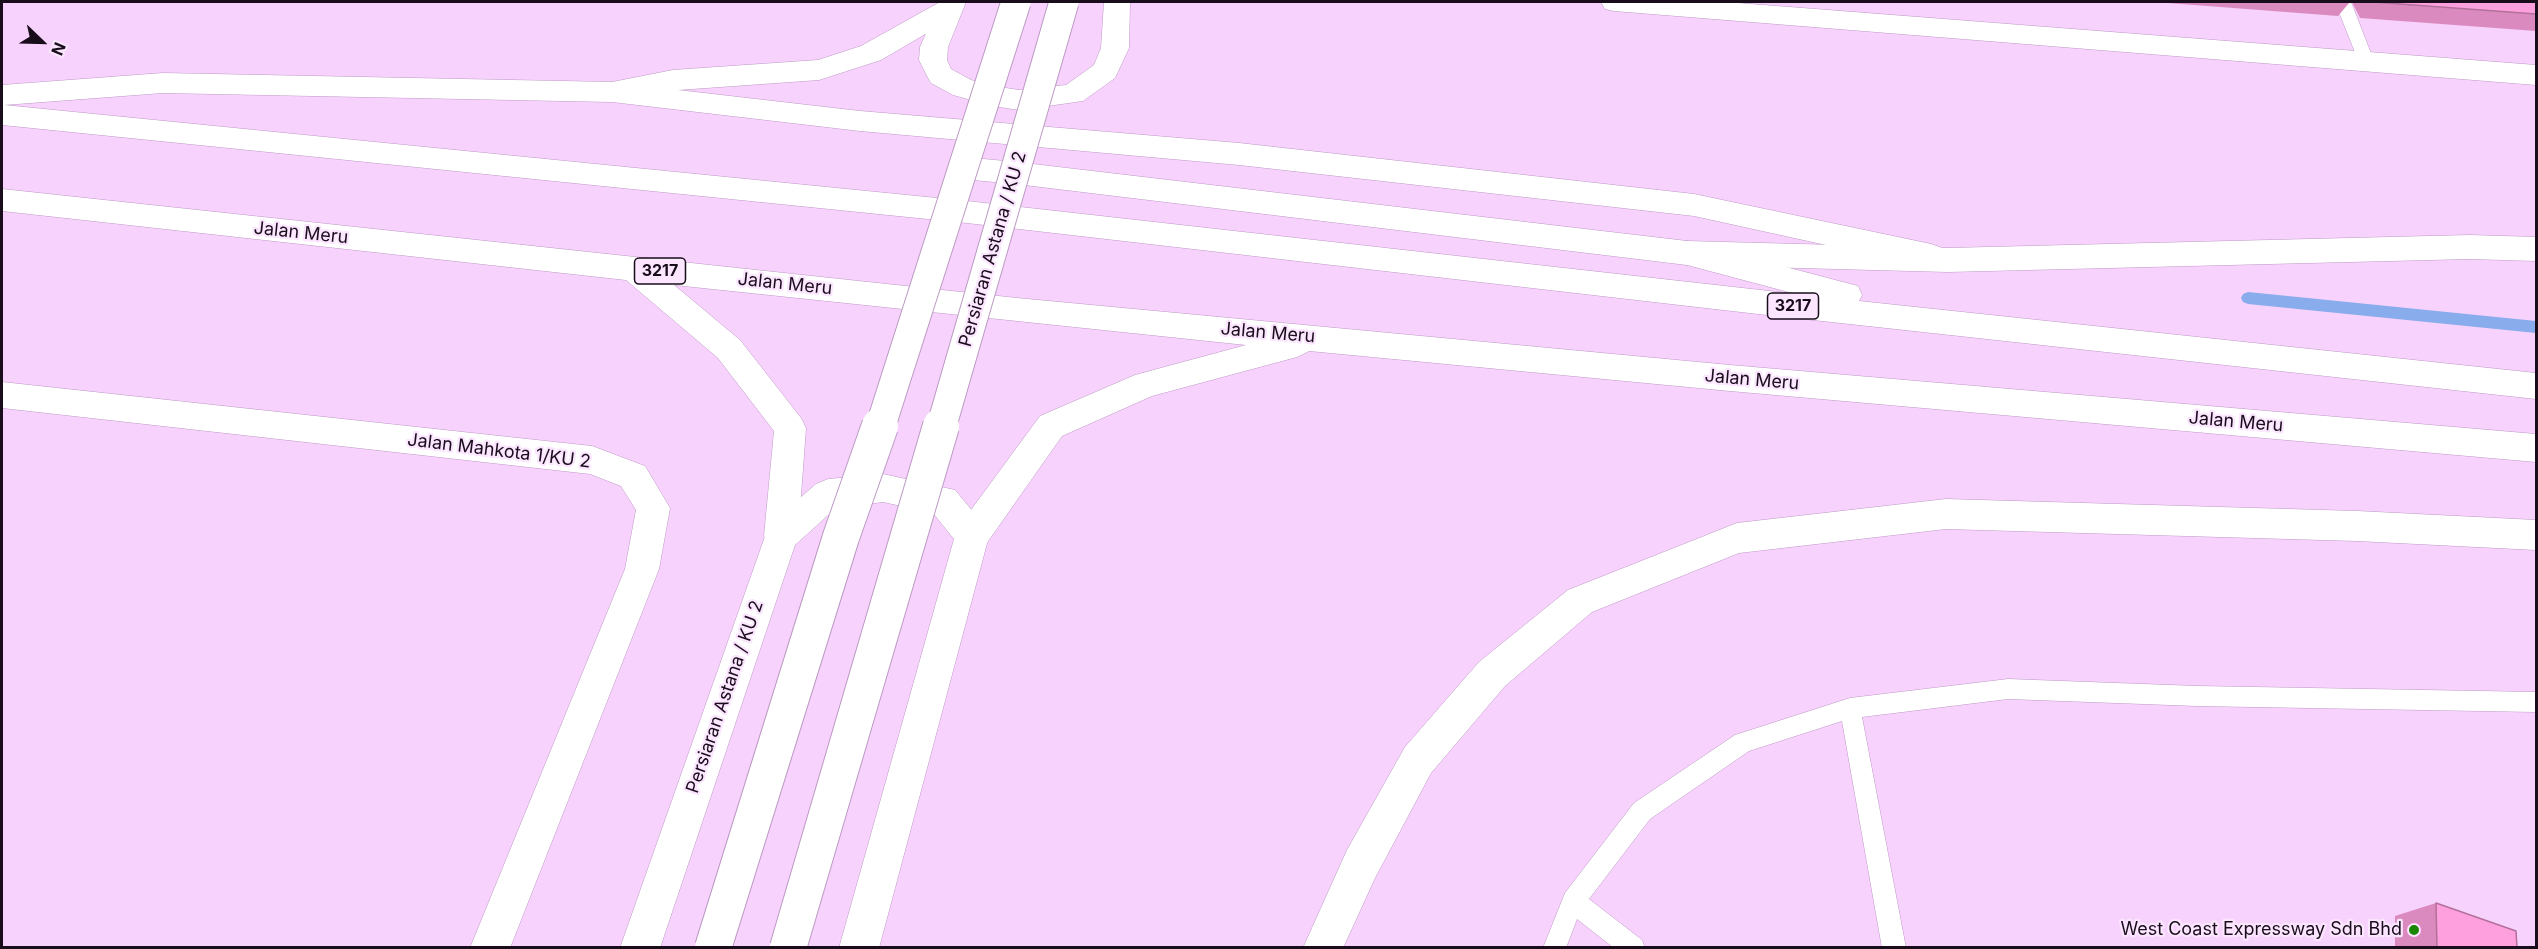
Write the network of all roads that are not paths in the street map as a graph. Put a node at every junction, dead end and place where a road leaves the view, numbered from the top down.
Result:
1 (1016, 2) edge
2 (1064, 2) edge
3 (1118, 2) edge
4 (1614, 2) edge
5 (2343, 2) edge
6 (951, 5) edge
7 (1848, 11) edge
8 (2366, 61) junction
9 (2536, 75) edge
10 (612, 92) junction
11 (2, 95) edge
12 (2, 115) edge
13 (962, 168) junction
14 (1016, 172) junction
15 (2, 200) edge
16 (2536, 249) edge
17 (1687, 253) junction
18 (1948, 260) junction
19 (634, 269) junction
20 (1954, 324) junction
21 (1319, 338) junction
22 (2536, 386) edge
23 (2, 395) edge
24 (2536, 448) edge
25 (2536, 535) edge
26 (781, 536) junction
27 (972, 536) junction
28 (2536, 702) edge
29 (1850, 708) junction
30 (1573, 901) junction
31 (490, 948) edge
32 (640, 948) edge
33 (713, 948) edge
34 (788, 948) edge
35 (859, 948) edge
36 (1323, 948) edge
37 (1554, 948) edge
38 (1634, 948) edge
39 (1894, 948) edge

1 - 13 main road, bridge
2 - 14 main road, Persiaran Astana / KU 2, bridge
3 - 6 main road
4 - 7 main road
5 - 8 lane
6 - 10 main road
7 - 8 main road
8 - 9 main road
10 - 11 main road
10 - 18 main road
12 - 20 main road, 3217
13 - 14 main road
13 - 33 main road, bridge
14 - 17 main road, 3217
14 - 34 main road, Persiaran Astana / KU 2, bridge
15 - 19 main road, Jalan Meru / 3217
16 - 18 main road
17 - 18 main road
17 - 20 main road, 3217
19 - 21 main road, Jalan Meru / 3217
19 - 26 main road
20 - 22 main road, 3217
21 - 24 main road, Jalan Meru / 3217
21 - 27 main road
23 - 31 main road, Jalan Mahkota 1/KU 2
25 - 36 main road
26 - 27 main road, Persiaran Astana / KU 2
26 - 32 main road, Persiaran Astana / KU 2
27 - 35 main road
28 - 29 lane
29 - 30 lane
29 - 39 lane
30 - 37 lane
30 - 38 lane

